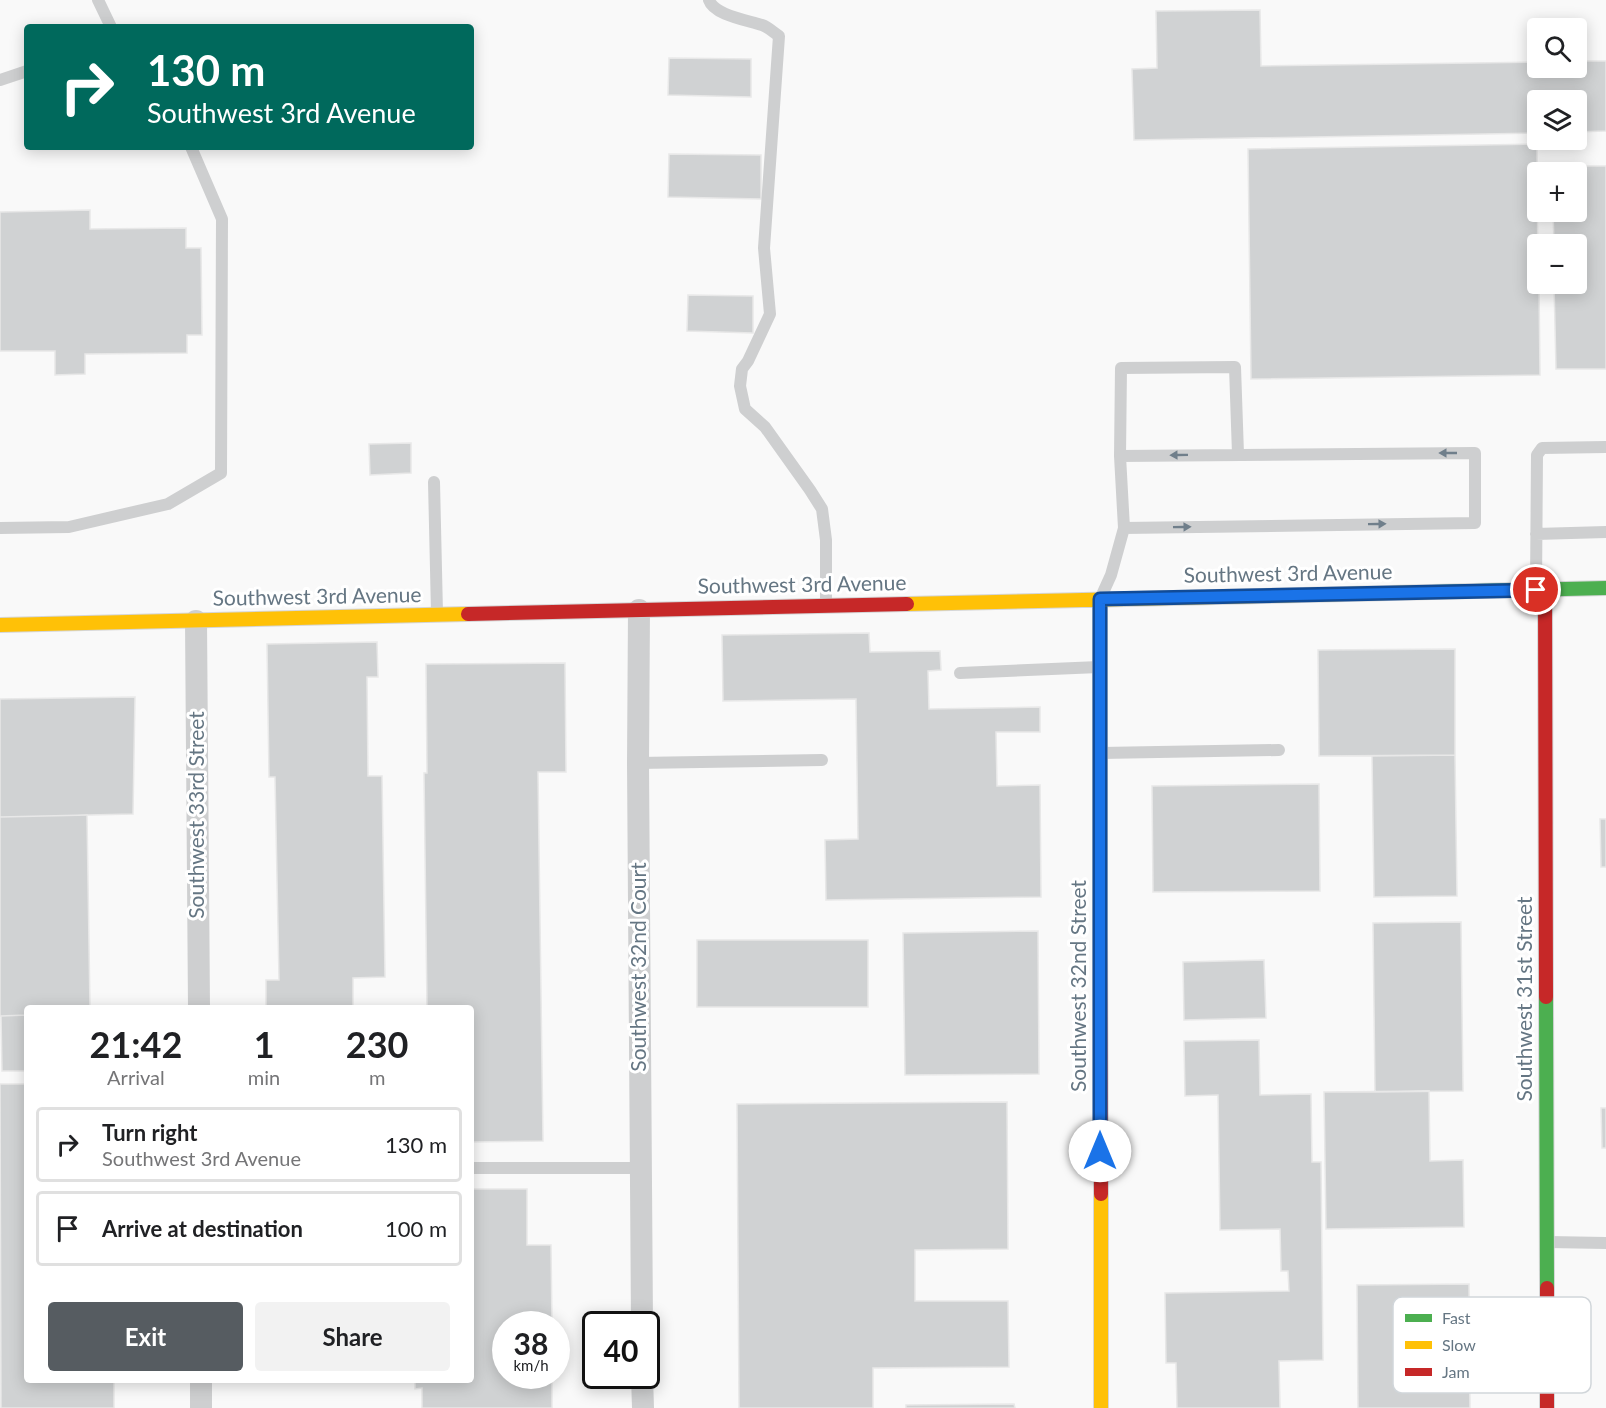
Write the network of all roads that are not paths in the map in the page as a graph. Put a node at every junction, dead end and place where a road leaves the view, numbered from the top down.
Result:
1 (98, 0) edge
2 (709, 0) edge
3 (110, 24) edge
4 (24, 72) edge
5 (0, 80) edge
6 (192, 150) edge
7 (1606, 447) edge
8 (1238, 454) junction
9 (1120, 456) junction
10 (434, 483) dead end
11 (0, 528) edge
12 (1124, 528) junction
13 (1606, 532) edge
14 (1536, 534) junction
15 (1606, 588) edge
16 (1541, 590) junction
17 (1100, 599) junction
18 (826, 605) junction
19 (639, 610) junction
20 (437, 615) junction
21 (196, 621) junction
22 (0, 625) edge
23 (1100, 667) junction
24 (960, 673) dead end
25 (1279, 750) dead end
26 (1100, 753) junction
27 (822, 760) dead end
28 (638, 763) junction
29 (199, 1005) edge
30 (474, 1168) edge
31 (640, 1168) junction
32 (1546, 1242) junction
33 (1606, 1243) edge
34 (1546, 1297) edge
35 (642, 1311) edge
36 (201, 1383) edge
37 (642, 1389) edge
38 (1547, 1393) edge
39 (201, 1408) edge
40 (643, 1408) edge
41 (1101, 1408) edge
42 (1547, 1408) edge

1 - 3 lane
2 - 18 lane
4 - 5 lane
6 - 11 lane
7 - 14 lane
8 -> 9 lane
8 - 9 lane
12 -> 8 lane
9 - 12 lane
10 - 20 lane
12 - 17 lane
13 - 14 lane
14 - 16 lane
15 - 16 street, Southwest 3rd Avenue
16 - 17 street, Southwest 3rd Avenue
16 - 32 street, Southwest 31st Street
17 - 18 street, Southwest 3rd Avenue
17 - 23 street, Southwest 32nd Street
18 - 19 street, Southwest 3rd Avenue
19 - 20 street, Southwest 3rd Avenue
19 - 28 street, Southwest 32nd Court
20 - 21 street, Southwest 3rd Avenue
21 - 22 street, Southwest 3rd Avenue
21 - 29 street, Southwest 33rd Street
23 - 24 lane
23 - 26 street, Southwest 32nd Street
25 - 26 lane
26 - 41 street, Southwest 32nd Street
27 - 28 lane
28 - 31 street, Southwest 32nd Court
30 - 31 lane
31 - 35 street, Southwest 32nd Court
32 - 33 lane
32 - 34 street, Southwest 31st Street
36 - 39 street
37 - 40 street
38 - 42 street, Southwest 31st Street

